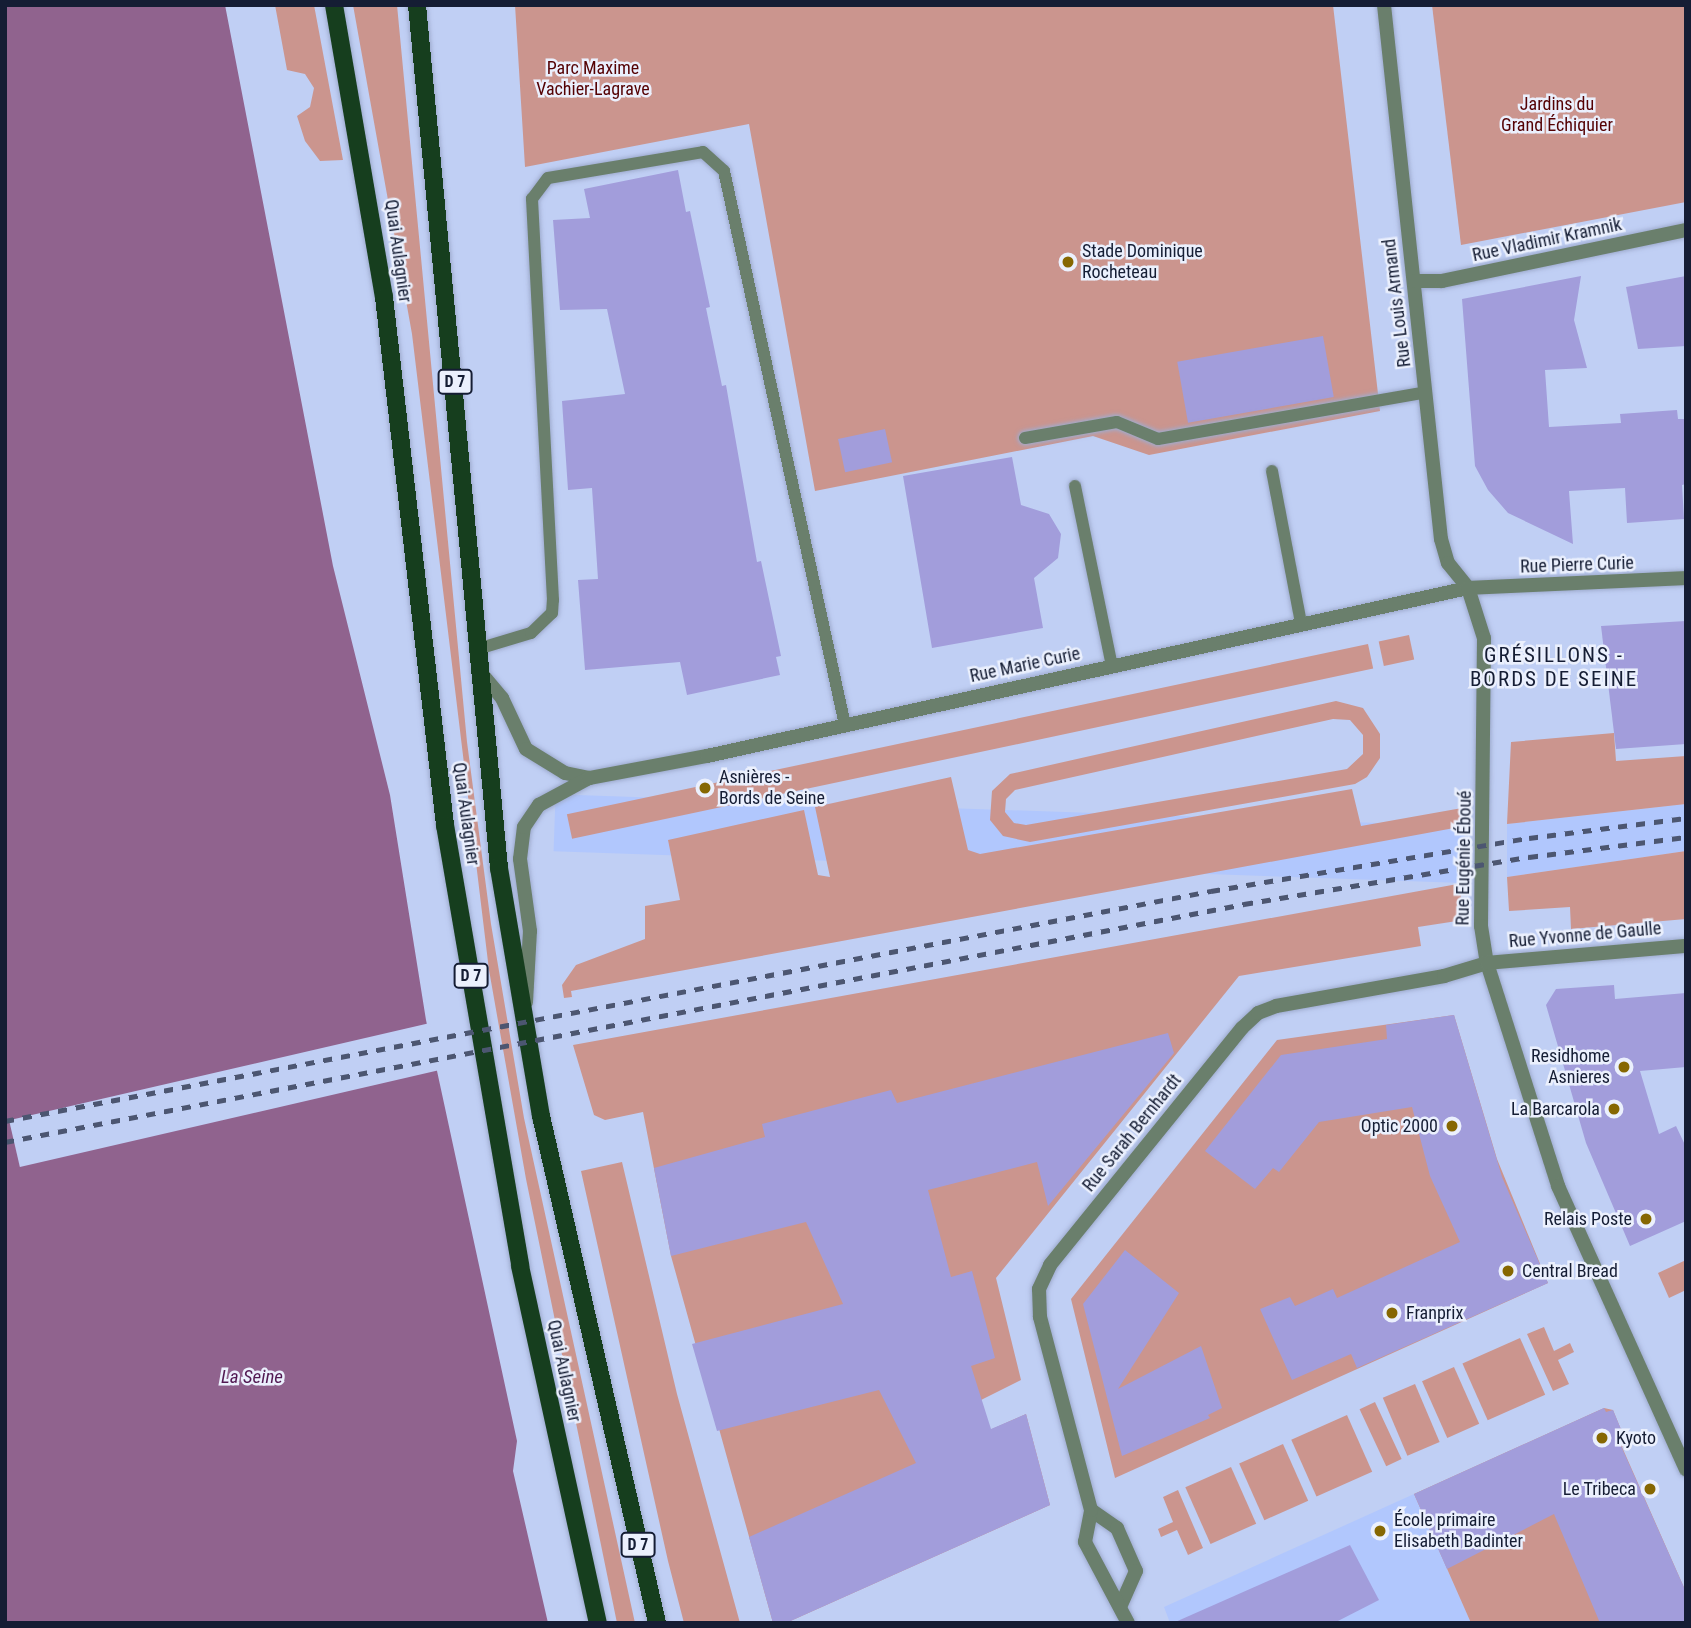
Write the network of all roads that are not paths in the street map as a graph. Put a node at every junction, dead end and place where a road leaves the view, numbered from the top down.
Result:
1 (334, 5) edge
2 (417, 5) edge
3 (1384, 5) edge
4 (1686, 230) edge
5 (1415, 281) junction
6 (1426, 392) junction
7 (1025, 438) dead end
8 (1272, 471) dead end
9 (1075, 486) dead end
10 (1686, 578) edge
11 (1468, 589) junction
12 (1301, 623) junction
13 (481, 648) junction
14 (1112, 666) junction
15 (481, 673) junction
16 (845, 725) junction
17 (589, 778) junction
18 (1686, 946) edge
19 (1487, 963) junction
20 (526, 1018) junction
21 (1686, 1469) edge
22 (1091, 1510) junction
23 (1121, 1605) junction
24 (598, 1623) edge
25 (657, 1623) edge
26 (1128, 1623) edge

1 - 24 main road, Quai Aulagnier / D 7
2 - 13 main road, Quai Aulagnier / D 7
3 - 5 street, Rue Louis Armand
4 - 5 street, Rue Vladimir Kramnik
5 - 6 street, Rue Louis Armand
6 - 7 lane
6 - 11 street, Rue Louis Armand
8 - 12 lane
9 - 14 lane
10 - 11 street, Rue Pierre Curie
11 - 12 street, Rue Marie Curie
11 - 19 street, Rue Eugénie Éboué
12 - 14 street, Rue Marie Curie
13 - 15 main road, Quai Aulagnier / D 7
13 - 16 lane
14 - 16 street, Rue Marie Curie
15 - 17 street, Rue Marie Curie
15 - 20 main road, Quai Aulagnier / D 7
16 - 17 street, Rue Marie Curie
17 - 20 street, Rue Marie Curie
18 - 19 street, Rue Yvonne de Gaulle
19 - 21 street, Rue Eugénie Éboué
19 - 22 street, Rue Sarah Bernhardt
20 - 25 main road, Quai Aulagnier / D 7
22 - 23 street, Rue Sarah Bernhardt
22 - 23 street
23 - 26 street, Rue Sarah Bernhardt

